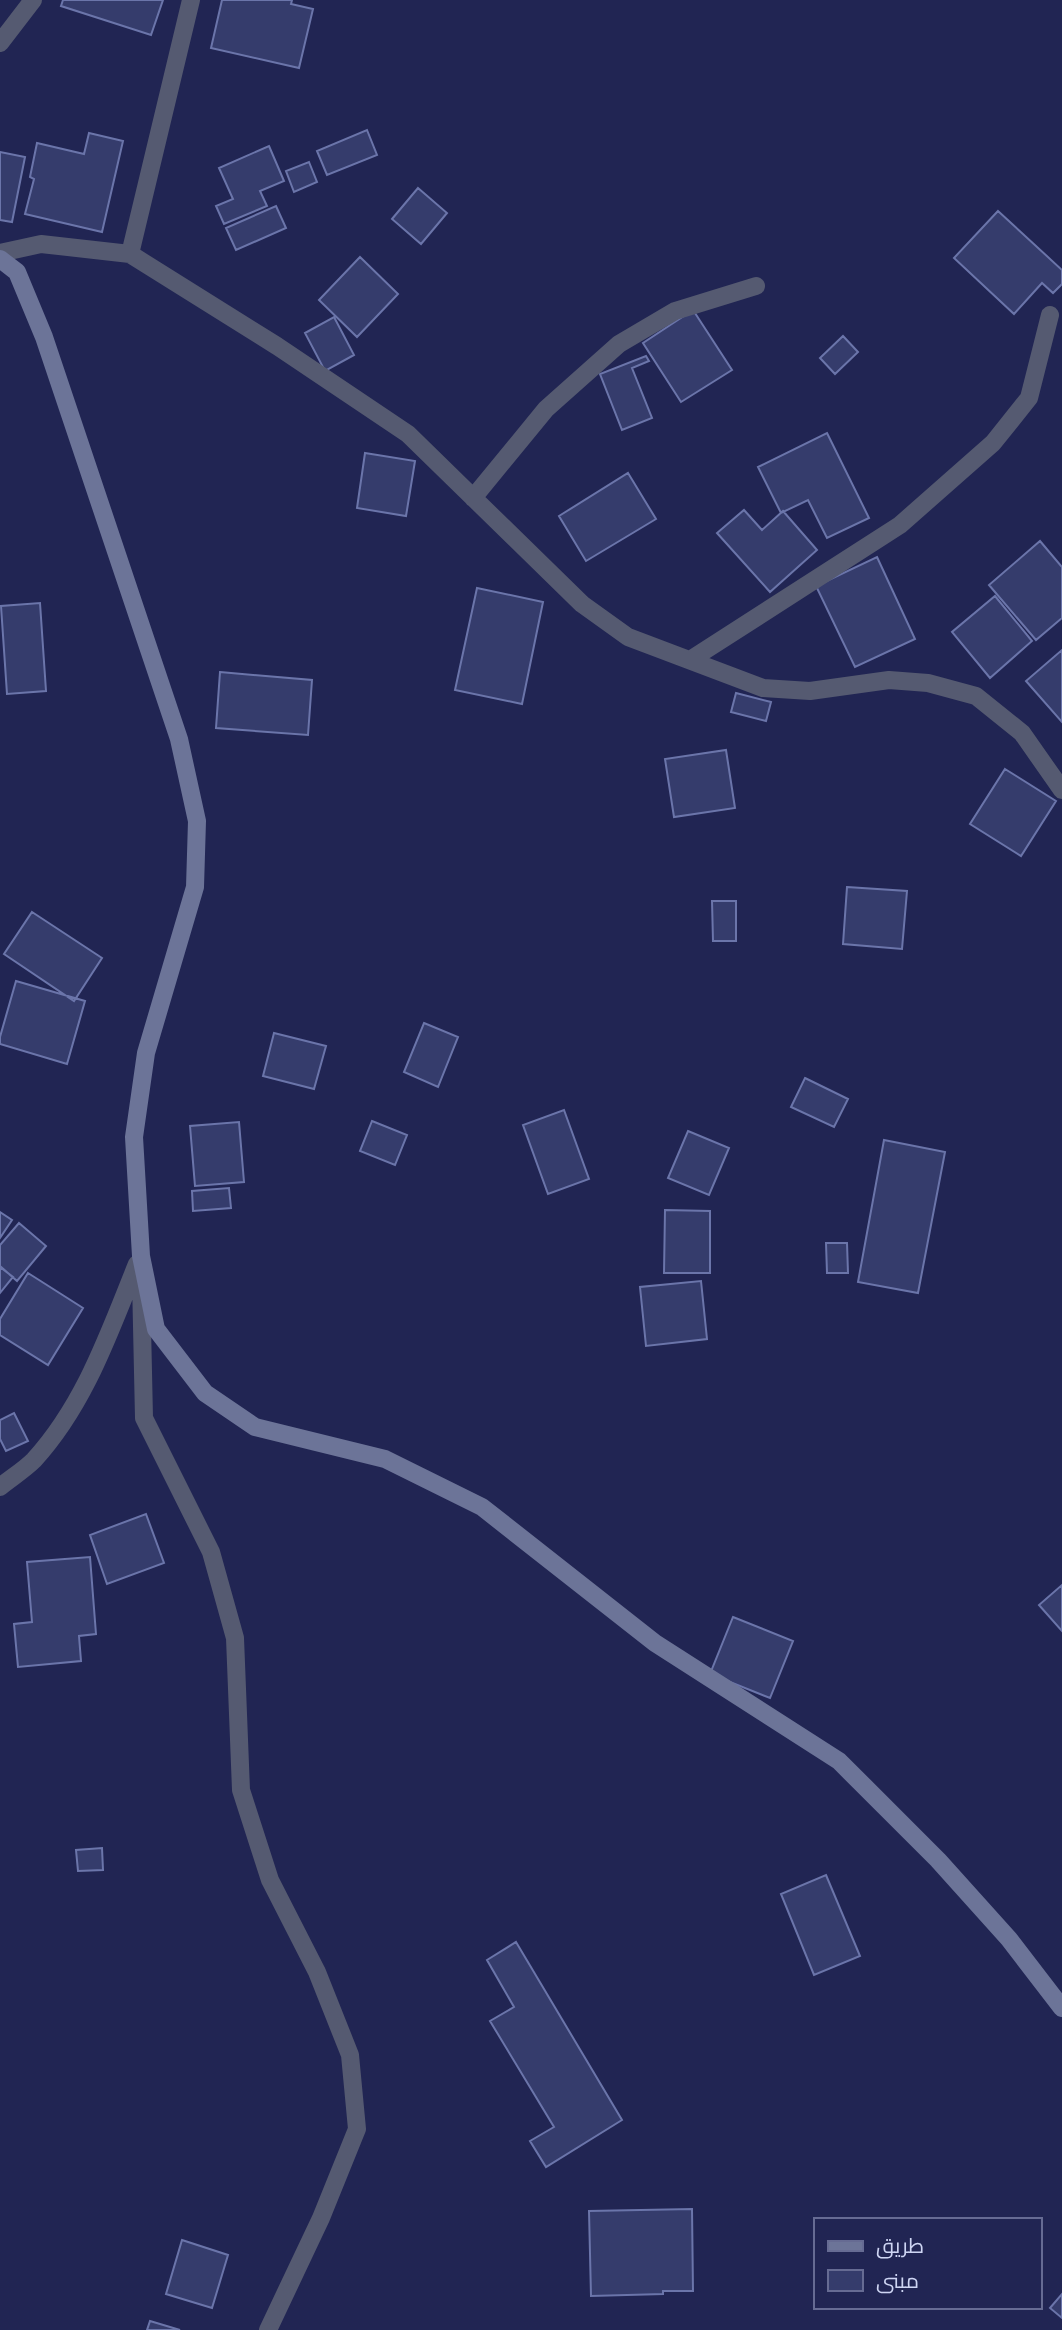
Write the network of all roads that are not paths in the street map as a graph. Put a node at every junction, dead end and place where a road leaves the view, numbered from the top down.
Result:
1 (33, 0) edge
2 (191, 0) edge
3 (0, 43) edge
4 (0, 253) edge
5 (130, 254) junction
6 (0, 259) edge
7 (756, 286) dead end
8 (1050, 315) dead end
9 (473, 498) junction
10 (690, 660) junction
11 (1062, 790) edge
12 (141, 1256) junction
13 (0, 1487) edge
14 (1062, 2008) edge
15 (268, 2330) edge

1 - 3 street
2 - 5 street
4 - 5 street
5 - 9 street
6 - 12 street
7 - 9 street
8 - 10 street
9 - 10 street
10 - 11 street
12 - 13 street
12 - 14 street
12 - 15 street

